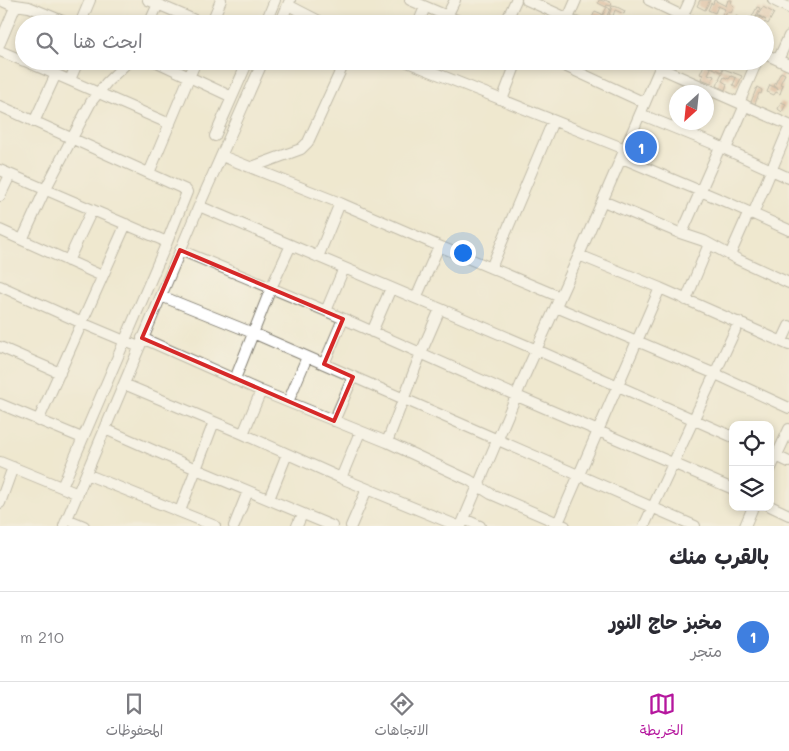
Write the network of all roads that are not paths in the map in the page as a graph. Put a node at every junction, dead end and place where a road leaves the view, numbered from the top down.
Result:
1 (0, 0) edge
2 (90, 0) edge
3 (220, 0) edge
4 (275, 0) edge
5 (410, 0) edge
6 (454, 0) edge
7 (516, 0) edge
8 (527, 0) edge
9 (576, 0) edge
10 (649, 0) edge
11 (690, 0) edge
12 (773, 0) edge
13 (153, 2) edge
14 (289, 2) edge
15 (16, 5) junction
16 (425, 7) junction
17 (789, 8) edge
18 (48, 15) edge
19 (84, 15) edge
20 (151, 15) edge
21 (183, 15) edge
22 (214, 15) edge
23 (269, 15) edge
24 (284, 15) edge
25 (310, 15) edge
26 (422, 15) edge
27 (445, 15) edge
28 (447, 15) edge
29 (509, 15) edge
30 (556, 15) edge
31 (570, 15) edge
32 (673, 15) edge
33 (683, 15) edge
34 (789, 36) edge
35 (0, 43) edge
36 (0, 51) edge
37 (15, 57) edge
38 (774, 58) edge
39 (778, 60) junction
40 (789, 65) edge
41 (46, 70) edge
42 (74, 70) edge
43 (118, 70) edge
44 (176, 70) edge
45 (192, 70) edge
46 (244, 70) edge
47 (259, 70) edge
48 (341, 70) edge
49 (427, 70) edge
50 (514, 70) edge
51 (574, 70) edge
52 (659, 70) edge
53 (671, 70) edge
54 (754, 70) edge
55 (56, 74) junction
56 (190, 76) junction
57 (70, 80) junction
58 (98, 92) junction
59 (232, 97) junction
60 (502, 100) junction
61 (645, 103) junction
62 (742, 104) junction
63 (0, 106) edge
64 (640, 114) junction
65 (553, 121) junction
66 (34, 122) junction
67 (170, 124) junction
68 (789, 127) edge
69 (215, 136) dead end
70 (72, 140) junction
71 (723, 148) junction
72 (623, 154) junction
73 (222, 156) junction
74 (252, 167) junction
75 (0, 170) edge
76 (772, 170) junction
77 (149, 174) junction
78 (10, 175) junction
79 (789, 178) edge
80 (45, 190) junction
81 (701, 191) junction
82 (0, 196) edge
83 (603, 201) junction
84 (340, 203) junction
85 (199, 206) junction
86 (92, 210) junction
87 (751, 213) junction
88 (126, 224) junction
89 (0, 230) edge
90 (789, 230) edge
91 (682, 234) junction
92 (22, 240) junction
93 (167, 242) junction
94 (709, 244) junction
95 (291, 245) junction
96 (439, 246) junction
97 (180, 250) junction
98 (579, 255) junction
99 (730, 255) junction
100 (318, 257) junction
101 (68, 261) junction
102 (344, 268) junction
103 (491, 268) junction
104 (102, 276) junction
105 (789, 283) edge
106 (0, 286) edge
107 (271, 288) junction
108 (391, 288) junction
109 (660, 288) junction
110 (161, 296) junction
111 (416, 298) junction
112 (686, 300) junction
113 (558, 302) junction
114 (440, 309) junction
115 (326, 311) junction
116 (343, 319) junction
117 (739, 322) junction
118 (82, 323) junction
119 (789, 326) edge
120 (372, 332) junction
121 (253, 333) junction
122 (125, 341) junction
123 (637, 342) junction
124 (140, 343) junction
125 (786, 343) edge
126 (0, 347) edge
127 (536, 350) junction
128 (421, 353) junction
129 (307, 357) junction
130 (324, 364) junction
131 (60, 373) junction
132 (714, 374) junction
133 (353, 376) junction
134 (235, 379) junction
135 (124, 384) junction
136 (618, 386) junction
137 (262, 391) junction
138 (517, 396) junction
139 (403, 399) junction
140 (288, 402) junction
141 (0, 404) edge
142 (789, 408) edge
143 (38, 420) junction
144 (693, 420) junction
145 (334, 421) junction
146 (214, 422) junction
147 (106, 428) junction
148 (789, 429) edge
149 (598, 430) junction
150 (360, 432) junction
151 (243, 434) junction
152 (729, 435) edge
153 (82, 438) junction
154 (498, 440) junction
155 (387, 442) junction
156 (774, 453) edge
157 (286, 454) junction
158 (774, 455) edge
159 (0, 462) edge
160 (789, 462) edge
161 (673, 463) junction
162 (13, 467) junction
163 (196, 469) junction
164 (86, 474) junction
165 (578, 475) junction
166 (341, 478) junction
167 (478, 486) junction
168 (62, 487) junction
169 (729, 487) edge
170 (367, 489) junction
171 (248, 491) junction
172 (78, 494) junction
173 (269, 499) junction
174 (0, 503) edge
175 (652, 508) junction
176 (774, 508) edge
177 (180, 511) junction
178 (752, 511) edge
179 (302, 514) junction
180 (789, 515) edge
181 (65, 523) edge
182 (204, 524) edge
183 (461, 524) edge
184 (561, 524) edge
185 (84, 526) edge
186 (215, 526) edge
187 (234, 526) edge
188 (297, 526) edge
189 (332, 526) edge
190 (351, 526) edge
191 (480, 526) edge
192 (644, 526) edge
193 (695, 526) edge
194 (745, 526) edge

1 - 15 street
2 - 19 street
3 - 22 street
4 - 23 street
5 - 16 street
6 - 28 street
7 - 29 street
8 - 30 street
9 - 31 street
10 - 32 street
11 - 33 street
12 - 17 street
13 - 20 street
13 - 21 street
14 - 24 street
14 - 25 street
15 - 18 street
15 - 35 street
16 - 26 street
16 - 27 street
34 - 39 street
36 - 37 street
38 - 39 street
39 - 40 street
41 - 55 street
42 - 57 street
43 - 58 street
44 - 56 street
45 - 56 street
46 - 59 street
47 - 73 street
48 - 74 street
49 - 60 street
50 - 60 street
51 - 61 street
52 - 61 street
53 - 62 street
54 - 62 street
55 - 57 street
55 - 66 street
56 - 59 street
56 - 67 street
57 - 58 street
58 - 67 street
58 - 70 street
59 - 69 street
60 - 65 street
61 - 64 street
62 - 68 street
62 - 71 street
63 - 66 street
64 - 71 street
64 - 72 street
65 - 72 street
65 - 103 street
66 - 70 street
67 - 77 street
68 - 76 street
70 - 77 street
70 - 80 street
71 - 76 street
71 - 81 street
72 - 81 street
72 - 83 street
73 - 74 street
73 - 85 street
74 - 84 street
75 - 78 street
76 - 79 street
76 - 87 street
77 - 93 street
78 - 80 street
78 - 82 street
80 - 86 street
80 - 92 street
81 - 87 street
81 - 91 street
83 - 91 street
83 - 98 street
84 - 96 street
84 - 100 street
85 - 95 street
85 - 97 street
86 - 88 street
86 - 101 street
87 - 90 street
87 - 99 street
88 - 93 street
88 - 104 street
89 - 92 street
91 - 94 street
92 - 101 street
93 - 122 street
94 - 99 street
94 - 112 street
95 - 100 street
95 - 107 street
96 - 103 street
96 - 111 street
97 - 107 street
97 - 110 street
98 - 109 street
98 - 113 street
99 - 105 street
100 - 102 street
101 - 104 street
102 - 108 street
102 - 115 street
103 - 113 street
104 - 118 street
106 - 118 street
107 - 115 street
107 - 121 street
108 - 111 street
108 - 120 street
109 - 112 street
109 - 123 street
110 - 121 street
110 - 124 street
111 - 114 street
112 - 117 street
113 - 123 street
113 - 127 street
114 - 127 street
114 - 128 street
115 - 116 street
116 - 120 street
116 - 130 street
117 - 125 street
117 - 132 street
118 - 122 street
118 - 131 street
119 - 125 street
120 - 128 street
121 - 129 street
121 - 134 street
122 - 124 street
122 - 153 street
123 - 132 street
123 - 136 street
124 - 134 street
124 - 135 street
126 - 131 street
127 - 136 street
127 - 138 street
128 - 138 street
128 - 139 street
129 - 130 street
129 - 140 street
130 - 133 street
131 - 143 street
132 - 142 street
132 - 144 street
133 - 139 street
133 - 145 street
134 - 137 street
135 - 146 street
135 - 147 street
136 - 144 street
136 - 149 street
137 - 140 street
137 - 151 street
138 - 149 street
138 - 154 street
139 - 154 street
139 - 155 street
140 - 145 street
141 - 143 street
143 - 153 street
144 - 152 street
144 - 161 street
145 - 150 street
146 - 151 street
146 - 163 street
147 - 163 street
147 - 164 street
148 - 156 street
149 - 161 street
149 - 165 street
150 - 155 street
150 - 166 street
151 - 157 street
153 - 168 street
154 - 165 street
154 - 167 street
155 - 167 street
157 - 166 street
157 - 173 street
158 - 160 street
159 - 162 street
161 - 169 street
161 - 175 street
162 - 168 street
162 - 174 street
163 - 171 street
163 - 177 street
164 - 172 street
164 - 177 street
165 - 175 street
165 - 184 street
166 - 170 street
167 - 183 street
167 - 184 street
168 - 172 street
170 - 183 street
170 - 190 street
171 - 173 street
171 - 187 street
172 - 181 street
173 - 179 street
175 - 192 street
175 - 193 street
176 - 180 street
177 - 182 street
178 - 194 street
179 - 188 street
179 - 189 street
181 - 185 street
182 - 186 street
183 - 191 street

